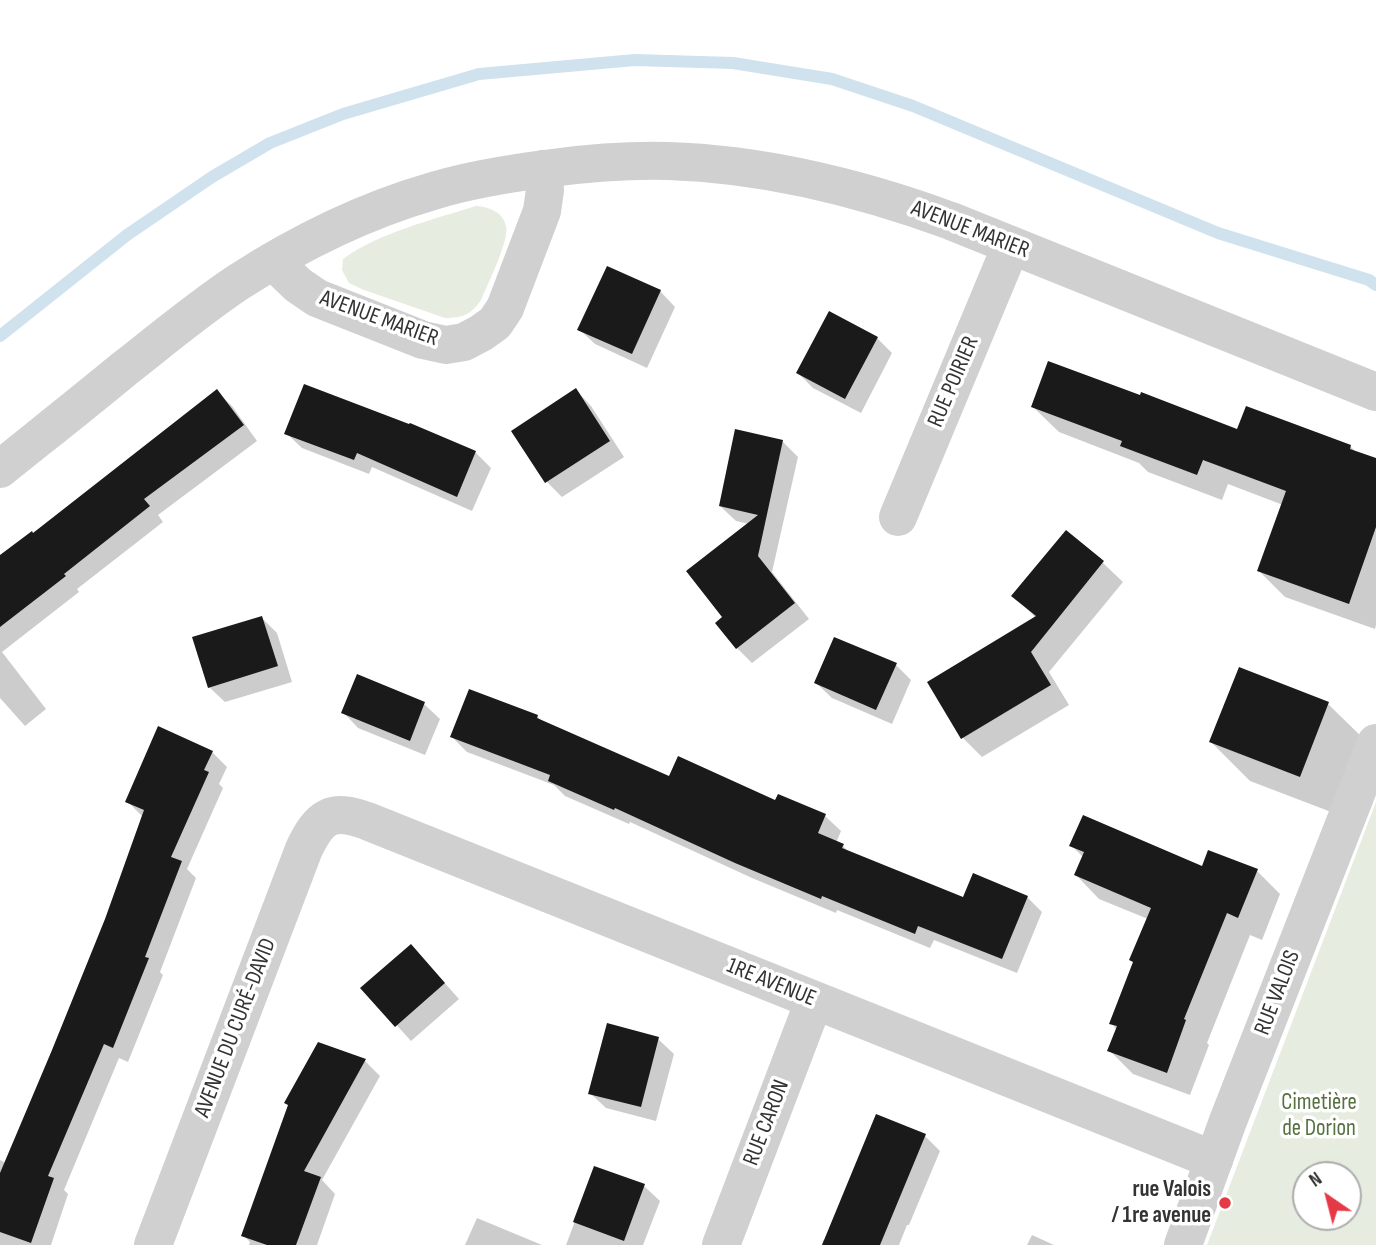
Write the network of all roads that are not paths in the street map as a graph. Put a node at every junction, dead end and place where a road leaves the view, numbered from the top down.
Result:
1 (543, 169) junction
2 (1011, 246) junction
3 (273, 261) junction
4 (1376, 392) edge
5 (0, 468) edge
6 (898, 517) dead end
7 (1376, 743) edge
8 (327, 818) joint
9 (814, 1001) junction
10 (1214, 1160) junction
11 (153, 1245) edge
12 (721, 1245) edge
13 (1183, 1245) edge

1 - 2 street, AVENUE MARIER
1 - 3 street, AVENUE MARIER
1 - 3 street, AVENUE MARIER
2 - 4 street, AVENUE MARIER
2 - 6 street, RUE POIRIER
3 - 5 street, AVENUE MARIER
7 - 10 street, RUE VALOIS
8 - 9 street, 1RE AVENUE
8 - 11 street, AVENUE DU CURÉ-DAVID
9 - 10 street, 1RE AVENUE
9 - 12 street, RUE CARON
10 - 13 street, RUE VALOIS

